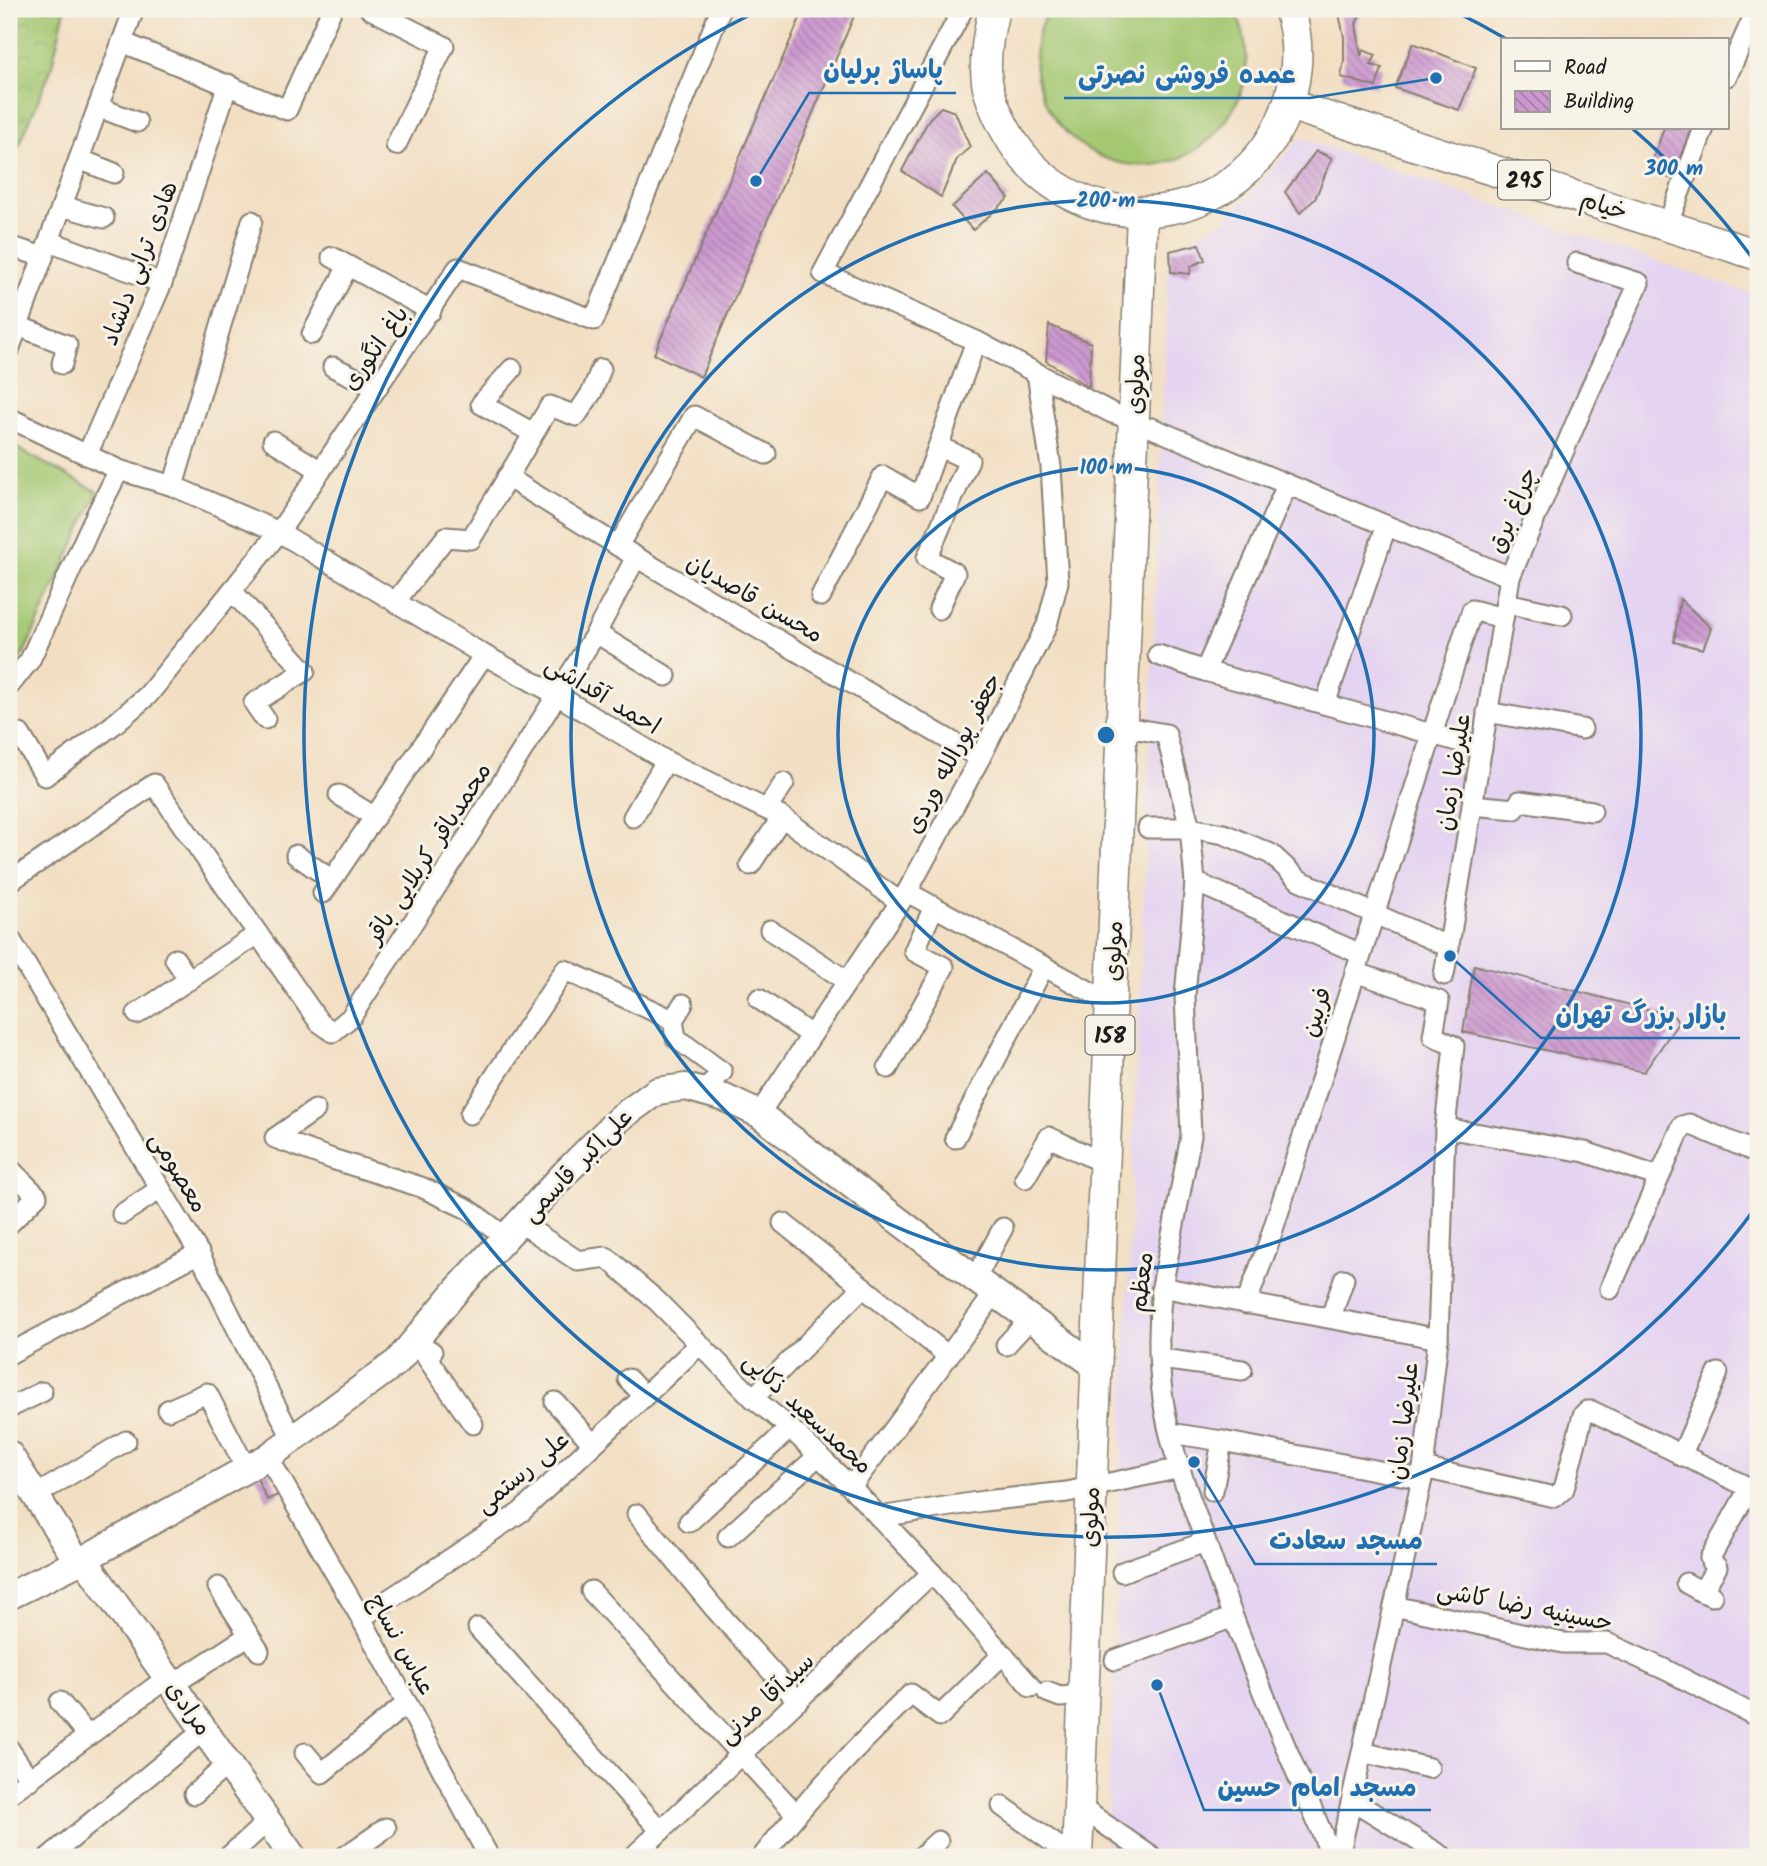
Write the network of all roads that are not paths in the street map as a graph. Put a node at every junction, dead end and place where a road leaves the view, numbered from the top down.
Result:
1 (134, 9) edge
2 (332, 9) edge
3 (370, 9) edge
4 (721, 9) edge
5 (963, 9) edge
6 (994, 9) edge
7 (1289, 9) edge
8 (1757, 9) edge
9 (122, 42) junction
10 (1728, 74) edge
11 (228, 85) junction
12 (1289, 105) junction
13 (98, 107) junction
14 (137, 122) dead end
15 (1703, 130) edge
16 (396, 145) dead end
17 (79, 159) junction
18 (114, 173) dead end
19 (62, 206) junction
20 (1142, 213) junction
21 (104, 218) dead end
22 (252, 220) dead end
23 (1667, 226) junction
24 (9, 246) edge
25 (46, 249) junction
26 (1758, 255) edge
27 (1577, 263) dead end
28 (162, 283) junction
29 (431, 311) junction
30 (18, 326) junction
31 (312, 334) dead end
32 (976, 341) junction
33 (9, 350) edge
34 (62, 364) dead end
35 (333, 367) dead end
36 (512, 369) dead end
37 (601, 369) dead end
38 (1037, 373) junction
39 (377, 388) junction
40 (9, 418) edge
41 (1143, 424) junction
42 (533, 433) junction
43 (273, 441) dead end
44 (939, 447) junction
45 (766, 454) dead end
46 (86, 456) junction
47 (119, 470) junction
48 (321, 471) junction
49 (507, 477) junction
50 (173, 485) junction
51 (1287, 485) junction
52 (1386, 527) junction
53 (279, 532) junction
54 (618, 546) junction
55 (636, 557) junction
56 (1510, 577) junction
57 (232, 591) junction
58 (821, 596) dead end
59 (395, 601) junction
60 (940, 609) dead end
61 (1504, 610) junction
62 (1562, 615) dead end
63 (596, 633) junction
64 (484, 655) junction
65 (1158, 655) dead end
66 (1205, 671) junction
67 (666, 676) dead end
68 (9, 686) edge
69 (557, 695) junction
70 (1325, 704) junction
71 (1487, 712) junction
72 (265, 719) dead end
73 (1121, 726) junction
74 (1582, 729) dead end
75 (20, 734) dead end
76 (1430, 734) junction
77 (1482, 748) junction
78 (980, 758) junction
79 (666, 761) junction
80 (784, 783) dead end
81 (339, 795) dead end
82 (1472, 804) junction
83 (1592, 811) dead end
84 (775, 813) junction
85 (375, 817) junction
86 (633, 817) dead end
87 (1148, 828) dead end
88 (1190, 828) junction
89 (296, 855) dead end
90 (750, 865) dead end
91 (9, 882) edge
92 (1195, 882) junction
93 (904, 897) junction
94 (934, 906) junction
95 (1374, 913) junction
96 (770, 930) dead end
97 (258, 934) junction
98 (9, 937) edge
99 (1449, 947) junction
100 (175, 959) dead end
101 (1358, 963) junction
102 (1044, 966) junction
103 (1444, 975) dead end
104 (189, 980) junction
105 (847, 981) junction
106 (759, 999) dead end
107 (1111, 1003) junction
108 (137, 1014) dead end
109 (811, 1035) junction
110 (888, 1068) dead end
111 (704, 1091) junction
112 (315, 1110) dead end
113 (470, 1114) dead end
114 (759, 1114) junction
115 (1445, 1128) junction
116 (955, 1138) dead end
117 (1758, 1153) edge
118 (1105, 1164) junction
119 (9, 1168) edge
120 (1660, 1177) junction
121 (1026, 1178) dead end
122 (160, 1189) junction
123 (122, 1214) dead end
124 (783, 1223) dead end
125 (9, 1224) edge
126 (1003, 1228) dead end
127 (514, 1230) junction
128 (199, 1253) junction
129 (1344, 1279) dead end
130 (985, 1286) junction
131 (863, 1287) junction
132 (1162, 1287) junction
133 (1610, 1289) dead end
134 (1246, 1304) junction
135 (1331, 1317) junction
136 (1030, 1319) junction
137 (1438, 1339) junction
138 (415, 1341) junction
139 (700, 1344) junction
140 (1006, 1345) dead end
141 (9, 1354) edge
142 (948, 1356) junction
143 (1161, 1359) junction
144 (1096, 1366) junction
145 (1242, 1370) dead end
146 (1718, 1373) dead end
147 (628, 1379) dead end
148 (42, 1392) dead end
149 (644, 1396) junction
150 (752, 1398) junction
151 (555, 1402) dead end
152 (9, 1408) edge
153 (168, 1410) dead end
154 (474, 1424) dead end
155 (790, 1428) junction
156 (1170, 1433) junction
157 (293, 1440) junction
158 (126, 1441) dead end
159 (1222, 1441) junction
160 (593, 1444) junction
161 (819, 1455) junction
162 (1681, 1456) junction
163 (10, 1457) edge
164 (257, 1462) junction
165 (1181, 1468) junction
166 (1422, 1473) junction
167 (851, 1486) junction
168 (1091, 1489) junction
169 (1754, 1490) edge
170 (1213, 1491) dead end
171 (36, 1495) junction
172 (636, 1514) dead end
173 (879, 1517) junction
174 (689, 1522) dead end
175 (728, 1536) dead end
176 (1205, 1542) junction
177 (81, 1560) junction
178 (1122, 1572) dead end
179 (932, 1573) junction
180 (218, 1587) dead end
181 (1700, 1590) dead end
182 (591, 1591) dead end
183 (9, 1596) edge
184 (1394, 1606) junction
185 (361, 1618) junction
186 (1231, 1618) junction
187 (478, 1628) dead end
188 (1003, 1654) junction
189 (1115, 1660) dead end
190 (170, 1681) junction
191 (1082, 1695) junction
192 (798, 1701) junction
193 (60, 1702) dead end
194 (407, 1703) junction
195 (1758, 1717) edge
196 (204, 1730) junction
197 (88, 1736) junction
198 (9, 1749) edge
199 (1362, 1752) junction
200 (305, 1753) dead end
201 (741, 1755) junction
202 (228, 1764) junction
203 (1429, 1768) dead end
204 (30, 1780) junction
205 (9, 1794) edge
206 (194, 1794) dead end
207 (1352, 1800) junction
208 (1002, 1806) dead end
209 (1080, 1807) junction
210 (796, 1814) junction
211 (268, 1821) junction
212 (386, 1828) dead end
213 (662, 1830) junction
214 (938, 1841) dead end
215 (1337, 1856) edge
216 (49, 1857) edge
217 (228, 1857) edge
218 (293, 1857) edge
219 (344, 1857) edge
220 (489, 1857) edge
221 (633, 1857) edge
222 (762, 1857) edge
223 (921, 1857) edge
224 (1075, 1857) edge
225 (1152, 1857) edge
226 (1444, 1857) edge

1 - 9 street
2 - 11 street
3 - 16 street
4 - 29 street, باغ انگوری
5 - 32 street, چراغ برق
6 - 20 main road
7 - 12 main road
8 - 10 street
9 - 11 street
9 - 13 street
11 - 28 street, هادی ترابی دلشاد
12 - 20 main road
12 - 23 main road, خیام / 295
13 - 14 street
13 - 17 street
15 - 23 street
17 - 18 street
17 - 19 street
19 - 21 street
19 - 25 street
20 - 41 main road, مولوی / 158
22 - 50 street
23 - 26 main road, خیام / 295
24 - 25 street
25 - 28 street
25 - 30 street
27 - 56 street, چراغ برق
28 - 46 street, هادی ترابی دلشاد
29 - 31 street
29 - 39 street, باغ انگوری
30 - 33 street
30 - 34 street
32 - 38 street, چراغ برق
32 - 44 street
35 - 39 street
36 - 42 street
37 - 42 street
38 - 41 street, چراغ برق
38 - 78 street, جعفر پورالله وردی
39 - 48 street, باغ انگوری
40 - 46 street, احمد آقداشی
41 - 51 street, چراغ برق
41 - 73 main road, مولوی / 158
42 - 49 street
43 - 48 street
44 - 58 street
44 - 60 street
45 - 54 street
46 - 47 street, احمد آقداشی
47 - 50 street, احمد آقداشی
47 - 68 street
48 - 53 street, باغ انگوری
49 - 54 street, محسن قاصدیان
49 - 59 street
50 - 53 street, احمد آقداشی
51 - 52 street, چراغ برق
51 - 66 street
52 - 56 street, چراغ برق
52 - 70 street
53 - 57 street, باغ انگوری
53 - 59 street, احمد آقداشی
54 - 55 street, محسن قاصدیان
55 - 63 street, محمدباقر کربلایی باقر
55 - 78 street, محسن قاصدیان
56 - 61 street, علیرضا زمان
57 - 72 street
57 - 75 street, باغ انگوری
59 - 64 street, احمد آقداشی
61 - 62 street
61 - 71 street, علیرضا زمان
61 - 76 street, فربین
63 - 67 street
63 - 69 street, محمدباقر کربلایی باقر
64 - 69 street, احمد آقداشی
64 - 85 street
65 - 66 street
66 - 70 street
69 - 79 street, احمد آقداشی
69 - 97 street, محمدباقر کربلایی باقر
70 - 76 street
71 - 74 street
71 - 77 street, علیرضا زمان
73 - 88 street, معظم
73 - 107 main road, مولوی / 158
76 - 77 street
76 - 95 street, فربین
77 - 82 street, علیرضا زمان
78 - 93 street, جعفر پورالله وردی
79 - 84 street, احمد آقداشی
79 - 86 street
80 - 84 street
81 - 85 street
82 - 83 street
82 - 99 street, علیرضا زمان
84 - 90 street
84 - 93 street, احمد آقداشی
85 - 89 street
87 - 88 street
88 - 92 street, معظم
88 - 95 street
91 - 97 street
92 - 101 street
92 - 132 street, معظم
93 - 94 street, احمد آقداشی
93 - 105 street, جعفر پورالله وردی
94 - 102 street, احمد آقداشی
94 - 110 street
95 - 99 street
95 - 101 street, فربین
96 - 105 street
97 - 104 street
98 - 122 street, معصومی
99 - 103 street, علیرضا زمان
100 - 104 street
101 - 115 street, علیرضا زمان
101 - 134 street, فربین
102 - 107 street, احمد آقداشی
102 - 116 street
104 - 108 street
105 - 109 street, جعفر پورالله وردی
106 - 109 street
107 - 118 main road, مولوی / 158
109 - 114 street, جعفر پورالله وردی
111 - 113 street
111 - 114 street, علی‌اکبر قاسمی
111 - 127 street, علی‌اکبر قاسمی
112 - 127 street
114 - 130 street, علی‌اکبر قاسمی
115 - 120 street
115 - 137 street, علیرضا زمان
117 - 120 street
118 - 121 street
118 - 144 main road, مولوی / 158
119 - 125 street
120 - 133 street
122 - 123 street
122 - 128 street, معصومی
124 - 131 street
126 - 130 street
127 - 138 street, علی‌اکبر قاسمی
127 - 139 street, محمدسعید ذکایی
128 - 141 street
128 - 157 street, معصومی
129 - 135 street
130 - 136 street, علی‌اکبر قاسمی
130 - 142 street
131 - 142 street
131 - 150 street
132 - 134 street
132 - 143 street, معظم
134 - 135 street
135 - 137 street
136 - 140 street
136 - 144 street, علی‌اکبر قاسمی
137 - 166 street, علیرضا زمان
138 - 154 street
138 - 157 street, علی‌اکبر قاسمی
139 - 149 street, علی رستمی
139 - 150 street, محمدسعید ذکایی
142 - 167 street
143 - 145 street
143 - 156 street, معظم
144 - 168 main road, مولوی / 158
146 - 162 street
147 - 149 street
148 - 152 street
149 - 160 street, علی رستمی
150 - 155 street, محمدسعید ذکایی
151 - 160 street
153 - 164 street, عباس نساج
155 - 161 street, محمدسعید ذکایی
155 - 174 street
156 - 159 street
156 - 165 street, معظم
157 - 164 street, علی‌اکبر قاسمی
158 - 171 street
159 - 166 street
159 - 170 street
160 - 185 street, علی رستمی
161 - 167 street, محمدسعید ذکایی
161 - 175 street
162 - 166 street
162 - 169 street
163 - 171 street, مرادی
164 - 177 street, علی‌اکبر قاسمی
164 - 185 street, عباس نساج
165 - 168 street
165 - 176 street, معظم
166 - 184 street, علیرضا زمان
167 - 173 street, محمدسعید ذکایی
168 - 173 street
168 - 191 main road, مولوی / 158
169 - 181 street
171 - 177 street, مرادی
172 - 192 street
173 - 179 street, محمدسعید ذکایی
176 - 178 street
176 - 186 street, معظم
177 - 183 street, علی‌اکبر قاسمی
177 - 190 street, مرادی
179 - 188 street, محمدسعید ذکایی
179 - 192 street, سیدآقا مدنی
180 - 190 street
182 - 201 street
184 - 195 street, حسینیه رضا کاشی
184 - 199 street, علیرضا زمان
185 - 194 street, عباس نساج
186 - 189 street
186 - 215 street, معظم
187 - 213 street
188 - 191 street, محمدسعید ذکایی
188 - 210 street
190 - 196 street, مرادی
190 - 197 street
191 - 209 main road, مولوی / 158
192 - 201 street, سیدآقا مدنی
193 - 197 street
194 - 200 street
194 - 220 street, عباس نساج
196 - 202 street, مرادی
196 - 216 street
197 - 204 street
198 - 204 street
199 - 203 street
199 - 207 street, علیرضا زمان
201 - 210 street
201 - 213 street, سیدآقا مدنی
202 - 206 street
202 - 211 street, مرادی
204 - 205 street
207 - 215 street, علیرضا زمان
207 - 226 street
208 - 224 street
209 - 224 main road, مولوی / 158
209 - 225 street
210 - 222 street
211 - 217 street
211 - 218 street, مرادی
212 - 219 street
213 - 221 street, سیدآقا مدنی
214 - 223 street

